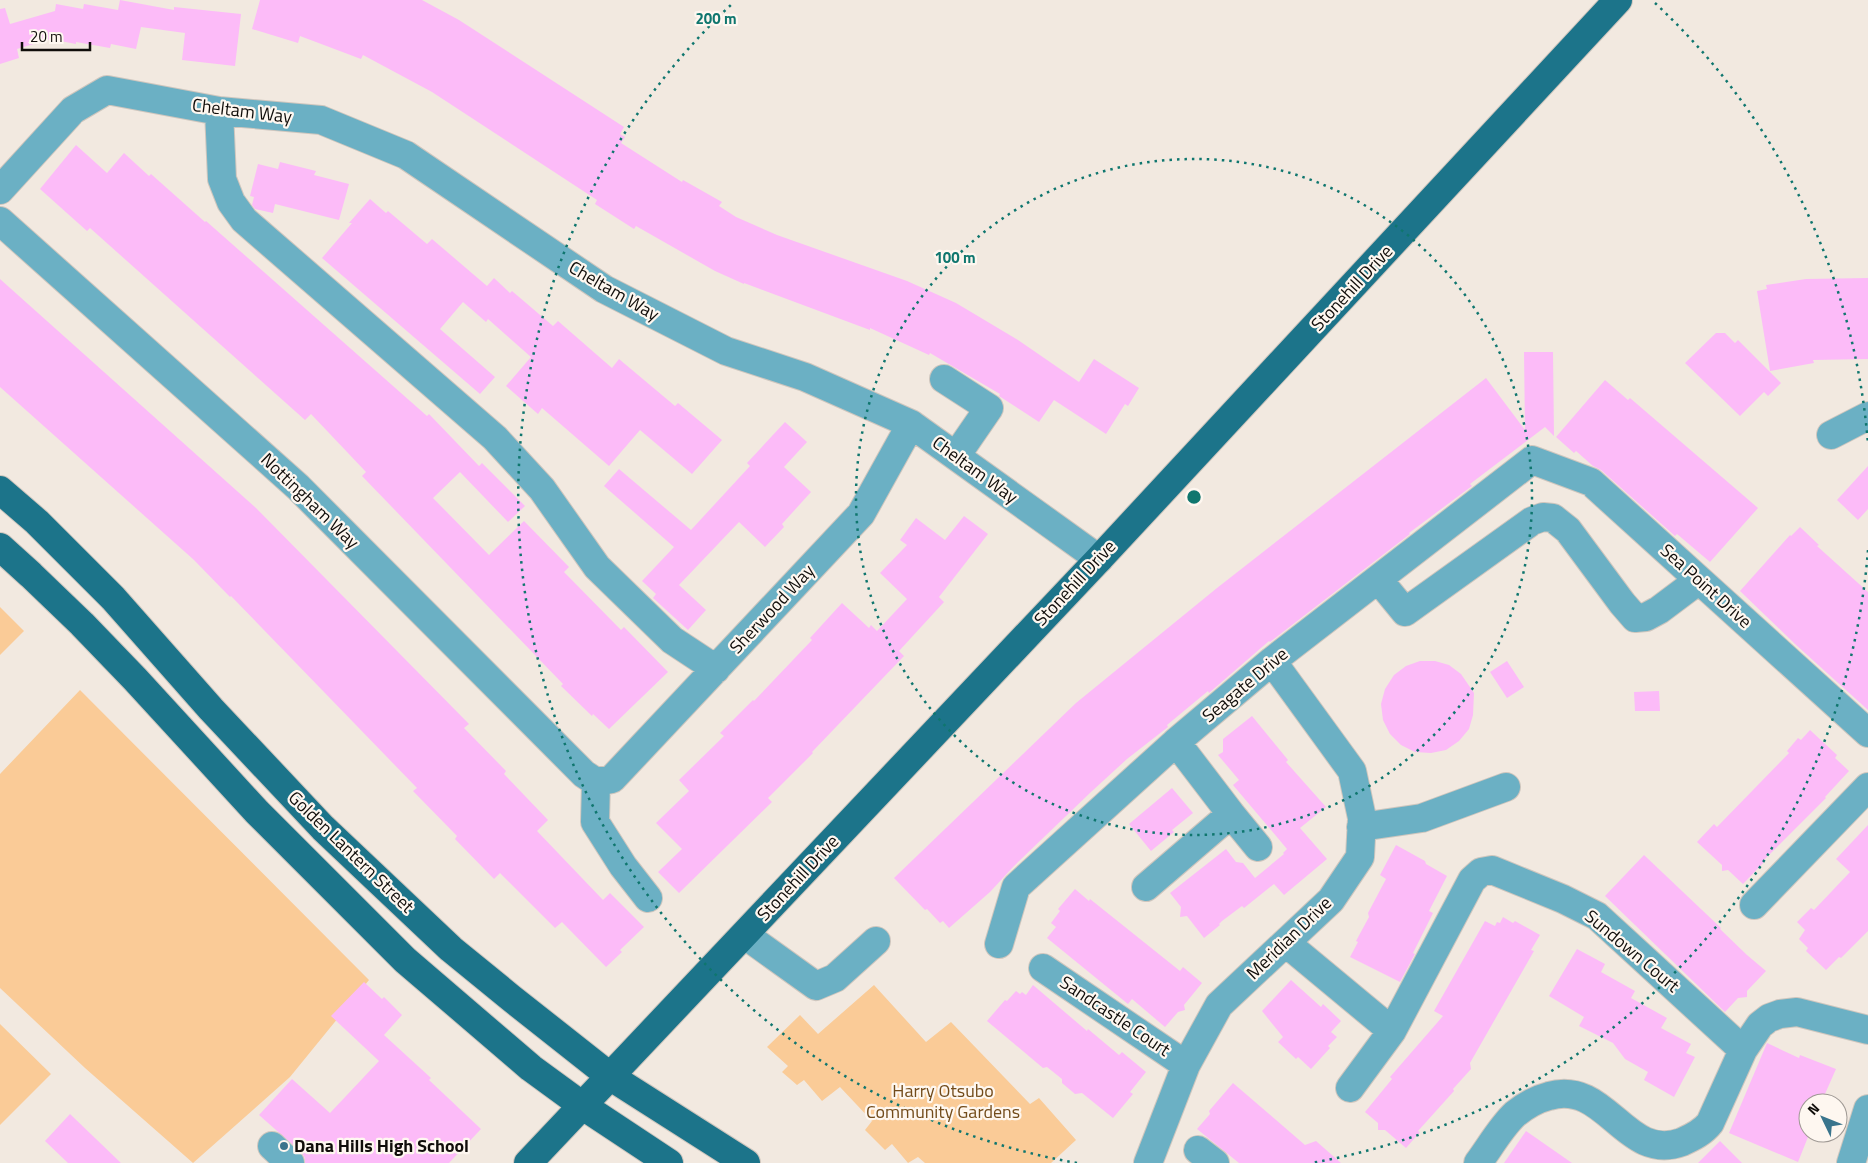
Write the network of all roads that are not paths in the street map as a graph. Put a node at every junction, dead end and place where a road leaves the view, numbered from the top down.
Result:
1 (1618, 0) edge
2 (219, 111) junction
3 (0, 190) edge
4 (0, 221) edge
5 (944, 379) dead end
6 (1868, 416) edge
7 (912, 424) junction
8 (1831, 434) dead end
9 (956, 456) junction
10 (1532, 460) joint
11 (0, 490) edge
12 (0, 547) edge
13 (1099, 558) junction
14 (1378, 579) junction
15 (1699, 580) junction
16 (1272, 661) junction
17 (716, 670) junction
18 (1868, 733) edge
19 (1176, 742) junction
20 (604, 780) junction
21 (1868, 786) edge
22 (1506, 787) dead end
23 (1230, 814) junction
24 (1361, 827) junction
25 (1258, 847) dead end
26 (1146, 888) dead end
27 (648, 898) dead end
28 (1754, 906) dead end
29 (745, 935) junction
30 (876, 941) dead end
31 (1286, 943) junction
32 (999, 944) dead end
33 (1043, 968) dead end
34 (1868, 1030) edge
35 (1392, 1032) junction
36 (1743, 1050) junction
37 (1186, 1065) junction
38 (611, 1077) junction
39 (1350, 1088) dead end
40 (583, 1106) junction
41 (1868, 1109) edge
42 (528, 1163) edge
43 (669, 1163) edge
44 (746, 1163) edge
45 (1148, 1163) edge
46 (1478, 1163) edge
47 (1851, 1163) edge

1 - 13 main road, Stonehill Drive
2 - 3 street, Cheltam Way
2 - 7 street, Cheltam Way
2 - 17 street
4 - 20 street, Nottingham Way
5 - 9 street
6 - 8 street
7 - 9 street, Cheltam Way
7 - 17 street, Sherwood Way
9 - 13 street, Cheltam Way
10 - 14 street, Seagate Drive
10 - 15 street, Sea Point Drive
11 - 38 main road, Golden Lantern Street
12 - 40 main road, Golden Lantern Street
13 - 29 main road, Stonehill Drive
14 - 15 street
14 - 16 street, Seagate Drive
15 - 18 street, Sea Point Drive
16 - 19 street, Seagate Drive
16 - 24 street, Meridian Drive
17 - 20 street, Sherwood Way
19 - 23 street
19 - 32 street, Seagate Drive
20 - 27 street
21 - 28 street
22 - 24 street
23 - 25 street
23 - 26 street
24 - 31 street, Meridian Drive
29 - 30 street
29 - 38 main road, Stonehill Drive
31 - 35 street
31 - 37 street, Meridian Drive
33 - 37 street, Sandcastle Court
34 - 36 street
35 - 36 street, Sundown Court
35 - 39 street, Sundown Court
36 - 46 street
37 - 45 street, Meridian Drive
38 - 40 main road, Stonehill Drive
38 - 44 main road, Golden Lantern Street
40 - 42 main road, Stonehill Drive
40 - 43 main road, Golden Lantern Street
41 - 47 street

